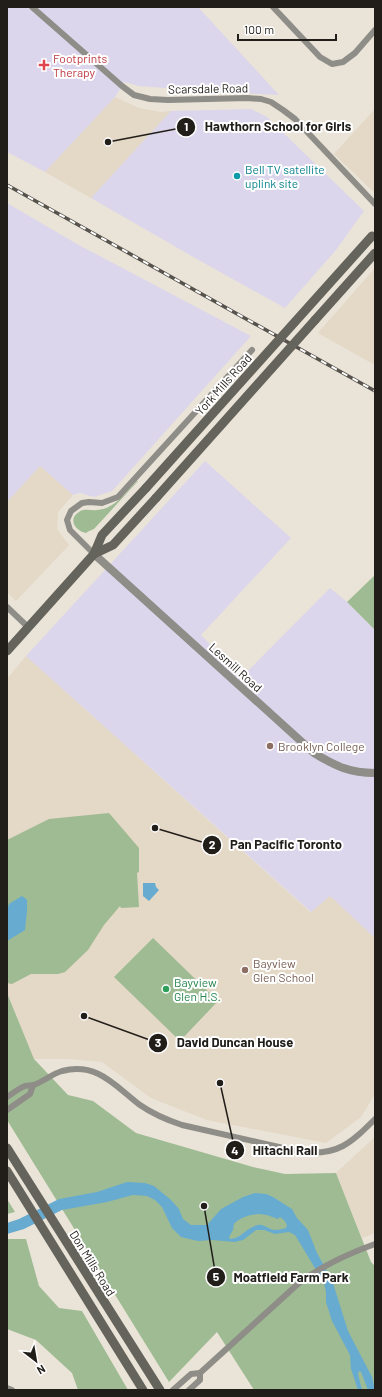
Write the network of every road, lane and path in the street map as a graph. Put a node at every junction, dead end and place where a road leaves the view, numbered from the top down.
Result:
1 (32, 7) edge
2 (272, 7) edge
3 (375, 30) edge
4 (375, 204) edge
5 (373, 234) edge
6 (375, 253) edge
7 (252, 350) dead end
8 (94, 554) junction
9 (7, 607) edge
10 (28, 627) junction
11 (7, 651) edge
12 (375, 773) edge
13 (33, 1085) junction
14 (7, 1098) edge
15 (7, 1110) edge
16 (375, 1118) edge
17 (7, 1148) edge
18 (9, 1173) edge
19 (375, 1244) edge
20 (200, 1373) junction
21 (7, 1388) edge
22 (12, 1390) edge
23 (143, 1390) edge
24 (160, 1390) edge
25 (174, 1390) edge
26 (189, 1390) edge

1 - 4 street, Scarsdale Road
2 - 3 street
5 - 8 main road, York Mills Road, bridge
6 - 8 main road, York Mills Road, bridge
7 - 8 street, York Mills Road
8 - 10 main road, York Mills Road
8 - 12 street, Lesmill Road
9 - 10 street
10 - 11 main road, York Mills Road
13 - 14 street
13 - 15 street
13 - 16 street
17 - 24 main road, Don Mills Road
18 - 23 main road, Don Mills Road
19 - 20 street
20 - 25 street
20 - 26 street
21 - 22 street

